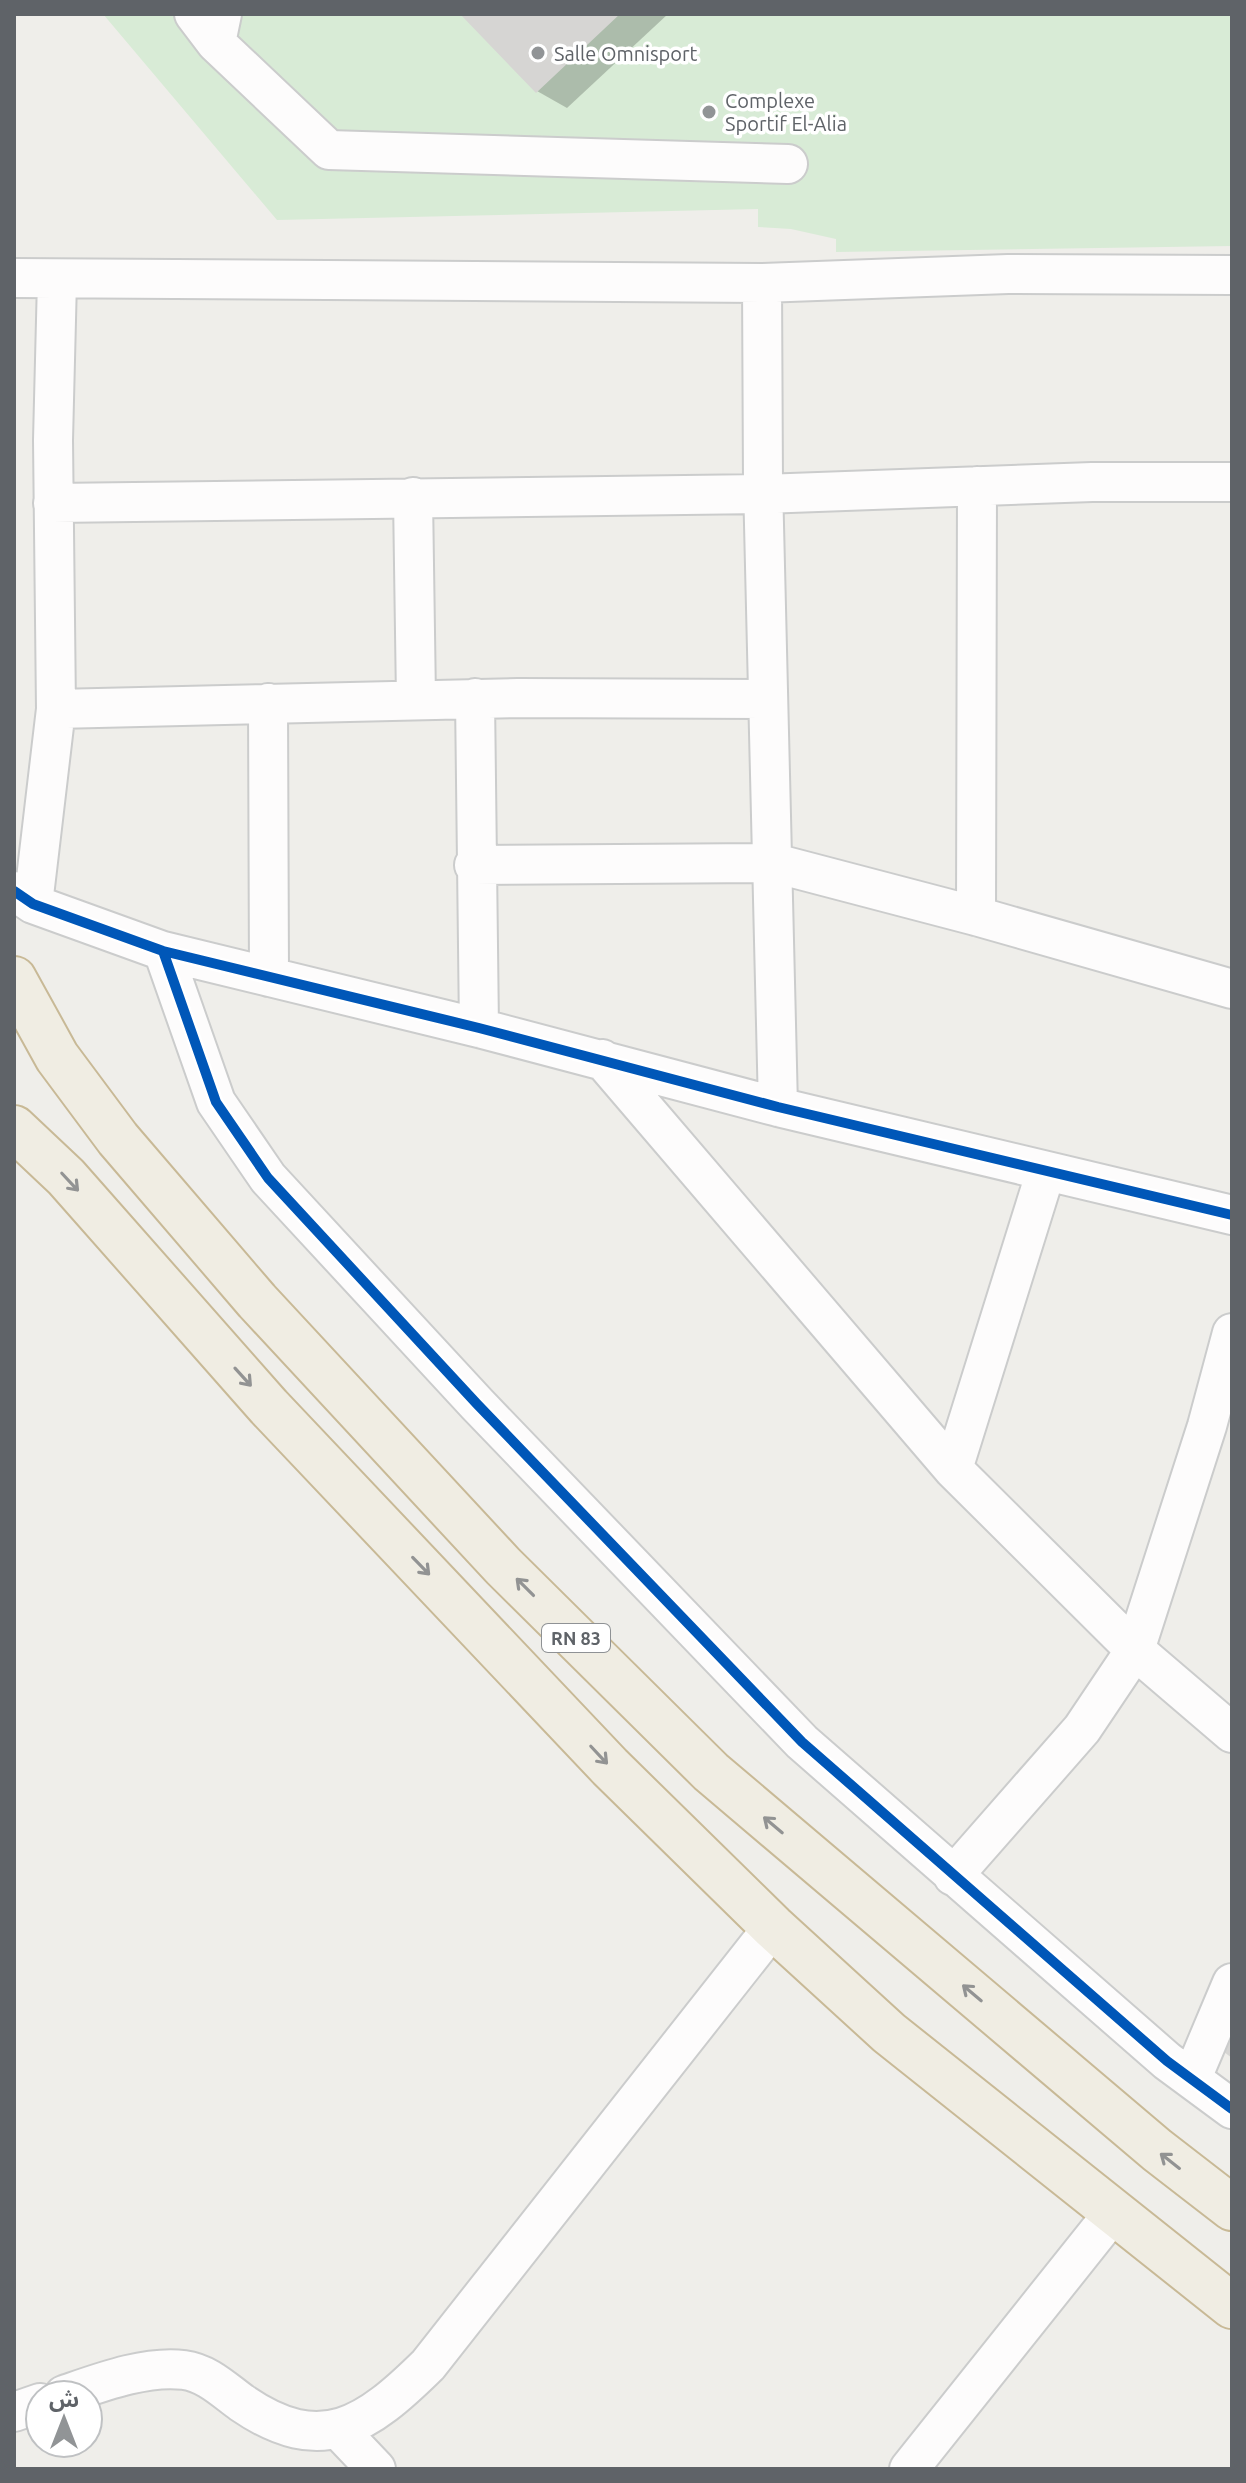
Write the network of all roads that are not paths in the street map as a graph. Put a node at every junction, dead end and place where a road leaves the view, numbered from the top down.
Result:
1 (211, 24) edge
2 (788, 164) dead end
3 (1232, 275) edge
4 (14, 278) edge
5 (57, 280) junction
6 (762, 283) junction
7 (1232, 482) edge
8 (977, 486) junction
9 (763, 494) junction
10 (413, 497) junction
11 (53, 503) junction
12 (475, 698) junction
13 (416, 699) junction
14 (768, 699) junction
15 (268, 703) junction
16 (56, 709) junction
17 (774, 863) junction
18 (474, 865) junction
19 (24, 897) edge
20 (976, 916) junction
21 (163, 951) junction
22 (269, 977) junction
23 (14, 979) edge
24 (1232, 989) edge
25 (479, 1028) junction
26 (602, 1059) junction
27 (778, 1107) junction
28 (14, 1128) edge
29 (1046, 1171) junction
30 (1232, 1215) edge
31 (1232, 1333) edge
32 (953, 1469) junction
33 (1135, 1650) junction
34 (1232, 1733) edge
35 (953, 1876) junction
36 (773, 1927) junction
37 (1232, 1983) edge
38 (1192, 2078) junction
39 (1232, 2109) edge
40 (1232, 2208) edge
41 (1114, 2212) junction
42 (1232, 2306) edge
43 (104, 2384) edge
44 (338, 2429) junction
45 (376, 2469) edge
46 (909, 2469) edge

1 - 2 street
3 - 6 street
4 - 5 street
5 - 6 street
5 - 11 street
6 - 9 street
7 - 8 street
8 - 9 street
8 - 20 street
9 - 10 street
9 - 14 street
10 - 11 street
10 - 13 street
11 - 16 street
12 - 13 street
12 - 14 street
12 - 18 street
13 - 15 street
14 - 17 street
15 - 16 street
15 - 22 street
16 - 19 street
17 - 18 street
17 - 20 street
17 - 27 street
18 - 25 street
19 - 21 street
20 - 24 street
21 - 22 street
21 - 35 street
22 - 25 street
40 -> 23 highway, RN 83
25 - 26 street
26 - 27 street
26 - 32 street
27 - 29 street
28 -> 36 highway, RN 83
29 - 30 street
29 - 32 street
31 - 33 street
32 - 33 street
33 - 34 street
33 - 35 street
35 - 38 street
36 - 41 highway, RN 83
36 - 44 street
37 - 38 street
38 - 39 street
41 - 42 highway, RN 83
41 - 46 street
43 - 44 street
44 - 45 street

